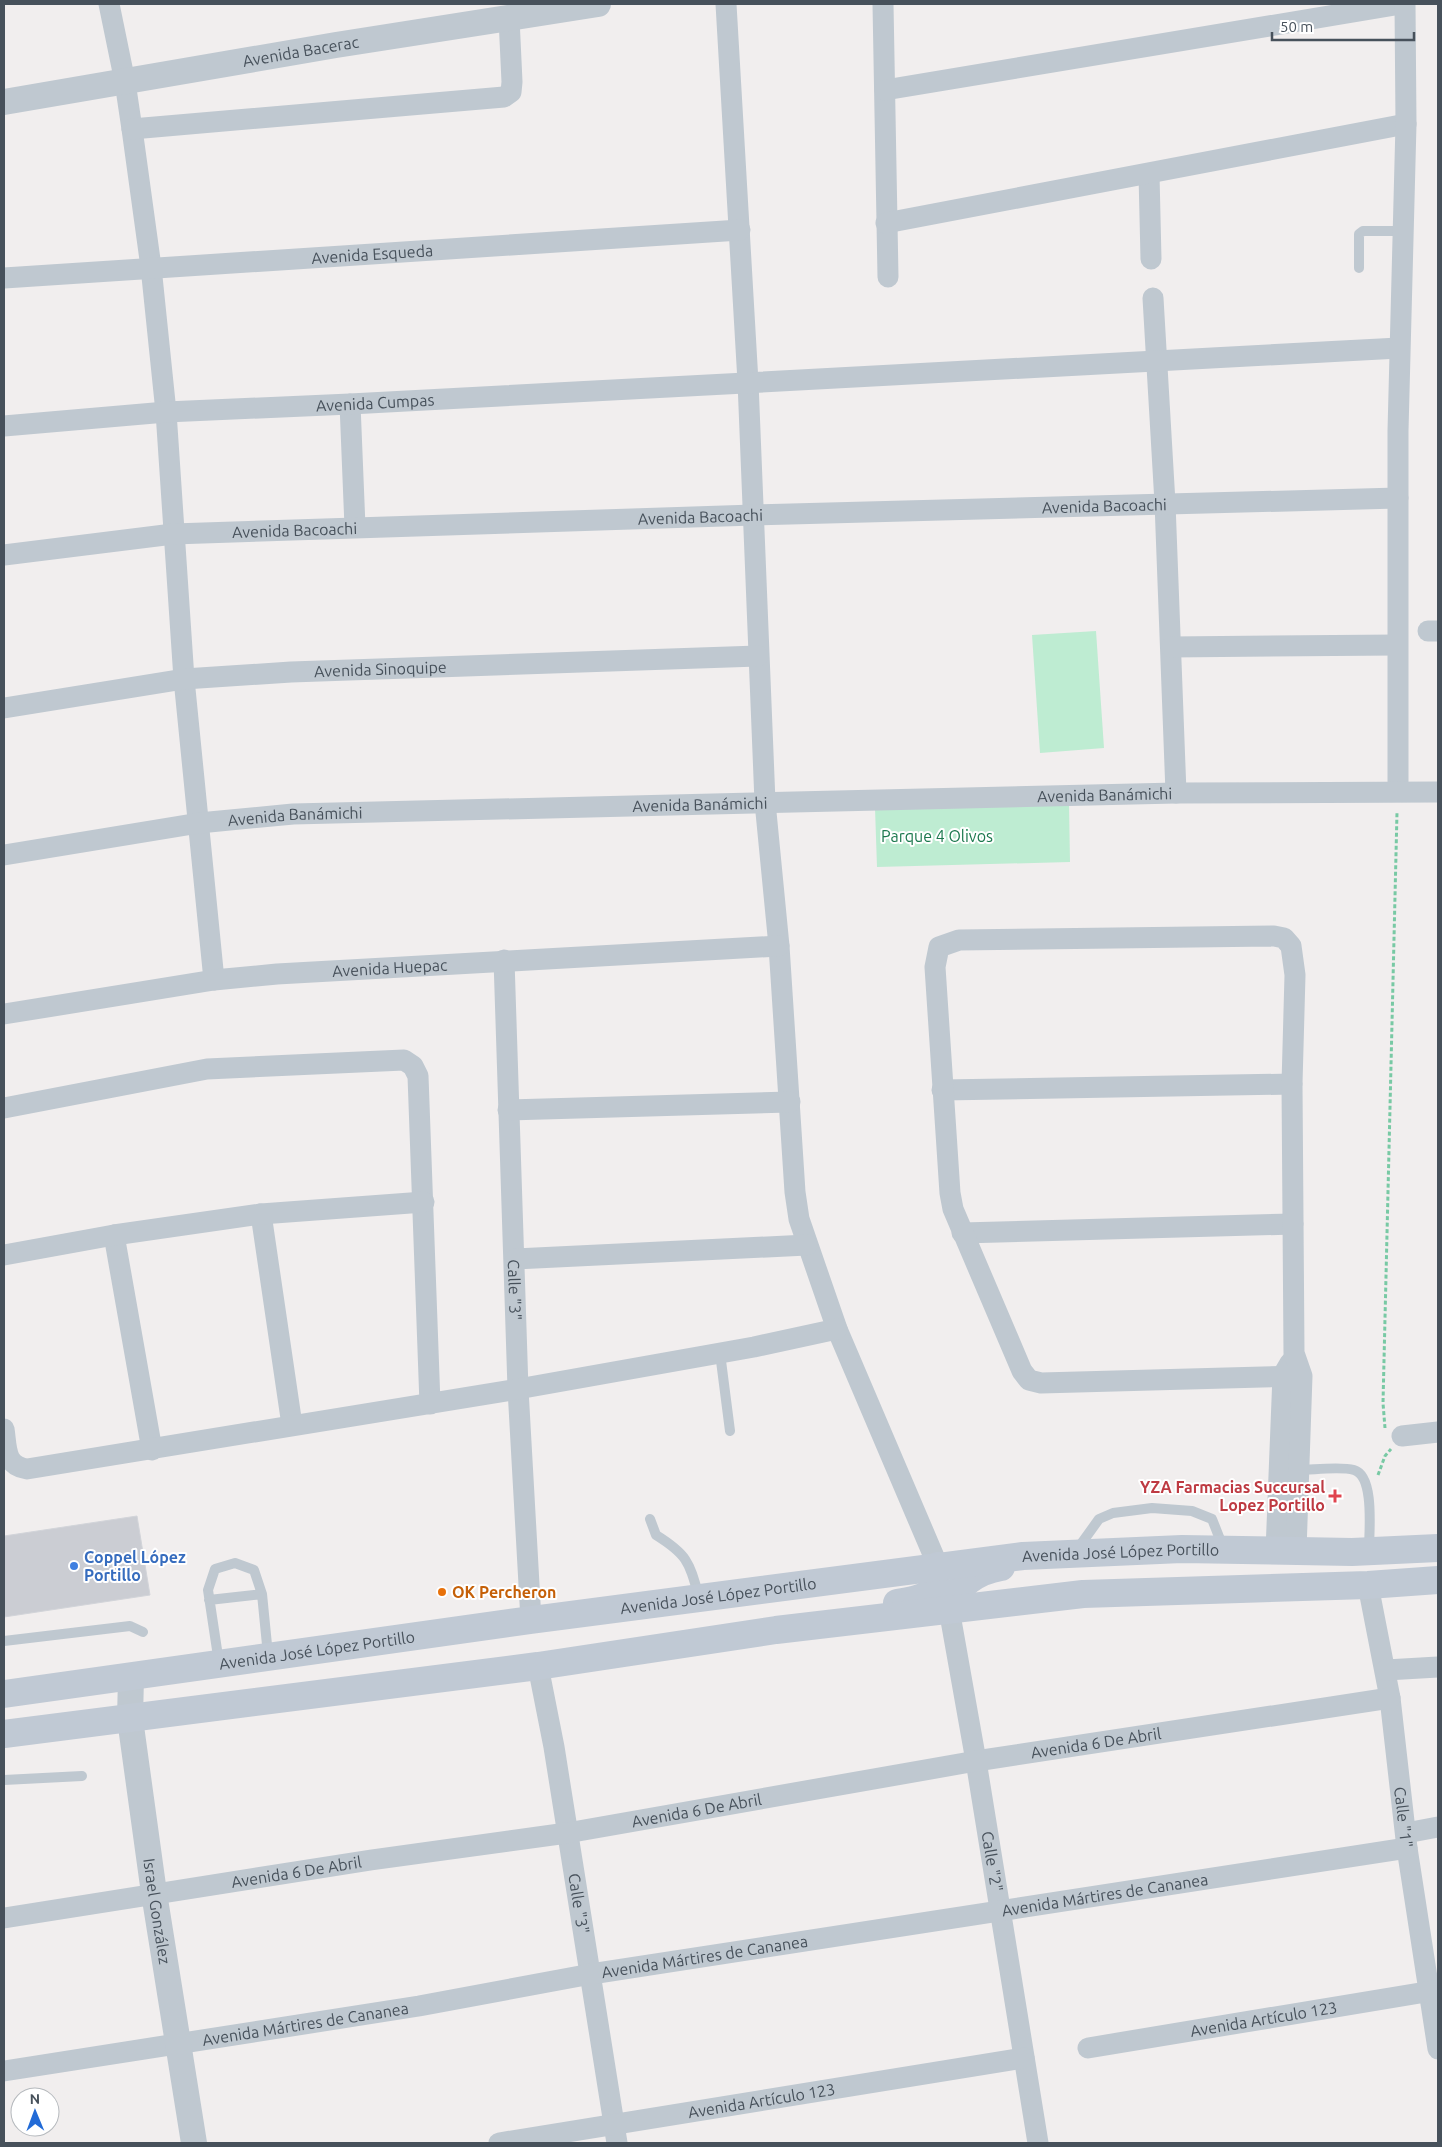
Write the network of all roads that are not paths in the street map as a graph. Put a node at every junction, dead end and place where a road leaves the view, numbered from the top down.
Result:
1 (109, 4) edge
2 (598, 4) edge
3 (726, 4) edge
4 (883, 4) edge
5 (1401, 4) edge
6 (1405, 4) edge
7 (509, 18) junction
8 (125, 82) junction
9 (885, 90) junction
10 (4, 102) edge
11 (1406, 124) junction
12 (132, 129) junction
13 (1149, 174) junction
14 (886, 223) junction
15 (740, 230) junction
16 (1402, 231) junction
17 (1151, 259) dead end
18 (151, 267) junction
19 (1360, 268) dead end
20 (4, 278) edge
21 (888, 278) dead end
22 (1153, 298) dead end
23 (1399, 348) junction
24 (1157, 359) junction
25 (748, 382) junction
26 (350, 404) junction
27 (166, 412) junction
28 (4, 426) edge
29 (1398, 498) junction
30 (1165, 503) junction
31 (754, 515) junction
32 (355, 527) junction
33 (173, 534) junction
34 (4, 555) edge
35 (1397, 645) junction
36 (1171, 647) junction
37 (758, 656) junction
38 (184, 679) junction
39 (4, 708) edge
40 (1398, 791) junction
41 (1438, 792) edge
42 (1176, 793) junction
43 (765, 802) junction
44 (199, 823) junction
45 (4, 855) edge
46 (779, 946) junction
47 (504, 960) junction
48 (214, 980) junction
49 (4, 1014) edge
50 (1292, 1084) junction
51 (942, 1090) junction
52 (790, 1102) junction
53 (4, 1108) edge
54 (508, 1110) junction
55 (424, 1202) junction
56 (261, 1214) junction
57 (1293, 1224) junction
58 (962, 1233) junction
59 (114, 1235) junction
60 (807, 1245) junction
61 (4, 1255) edge
62 (515, 1259) junction
63 (837, 1329) junction
64 (720, 1353) junction
65 (1293, 1375) junction
66 (518, 1390) junction
67 (430, 1404) junction
68 (292, 1426) junction
69 (4, 1428) edge
70 (730, 1431) dead end
71 (1394, 1431) road end
72 (1438, 1432) edge
73 (152, 1450) junction
74 (1299, 1470) junction
75 (650, 1519) dead end
76 (1438, 1548) edge
77 (1224, 1550) junction
78 (1286, 1551) junction
79 (1369, 1551) junction
80 (1074, 1554) junction
81 (938, 1566) junction
82 (1438, 1580) edge
83 (1368, 1586) junction
84 (262, 1594) junction
85 (699, 1598) junction
86 (209, 1600) junction
87 (950, 1609) junction
88 (531, 1620) junction
89 (776, 1630) junction
90 (143, 1632) dead end
91 (4, 1641) edge
92 (268, 1656) junction
93 (219, 1663) junction
94 (538, 1666) junction
95 (1438, 1667) edge
96 (1386, 1670) junction
97 (130, 1677) junction
98 (4, 1694) edge
99 (1390, 1698) junction
100 (130, 1719) junction
101 (4, 1734) edge
102 (976, 1761) junction
103 (82, 1776) dead end
104 (4, 1780) edge
105 (1438, 1827) edge
106 (567, 1833) junction
107 (1406, 1840) junction
108 (154, 1893) junction
109 (1000, 1911) junction
110 (4, 1918) edge
111 (591, 1974) junction
112 (1434, 1991) edge
113 (178, 2042) junction
114 (1088, 2048) dead end
115 (1438, 2049) edge
116 (1024, 2058) junction
117 (4, 2071) edge
118 (615, 2134) edge
119 (194, 2143) edge
120 (499, 2143) edge
121 (1038, 2143) edge

1 - 8 street
2 - 7 street, Avenida Bacerac
3 - 15 street
4 - 9 street
5 - 9 street
6 - 11 street
7 - 8 street, Avenida Bacerac
7 - 12 street
8 - 10 street, Avenida Bacerac
8 - 12 street
9 - 14 street
11 - 13 street
11 - 16 street
12 - 18 street
13 - 14 street
13 - 17 street
14 - 21 street
15 - 18 street, Avenida Esqueda
15 - 25 street
16 - 19 lane
16 - 23 street
18 - 20 street, Avenida Esqueda
18 - 27 street
22 - 24 street
23 - 24 street, Avenida Cumpas
23 - 29 street
24 - 25 street, Avenida Cumpas
24 - 30 street
25 - 26 street, Avenida Cumpas
25 - 31 street
26 - 27 street, Avenida Cumpas
26 - 32 street
27 - 28 street, Avenida Cumpas
27 - 33 street
29 - 30 street, Avenida Bacoachi
29 - 35 street
30 - 31 street, Avenida Bacoachi
30 - 36 street
31 - 32 street, Avenida Bacoachi
31 - 37 street
32 - 33 street, Avenida Bacoachi
33 - 34 street, Avenida Bacoachi
33 - 38 street
35 - 36 street
35 - 40 street
36 - 42 street
37 - 38 street, Avenida Sinoquipe
37 - 43 street
38 - 39 street, Avenida Sinoquipe
38 - 44 street
40 - 41 street, Avenida Banámichi
40 - 42 street, Avenida Banámichi
42 - 43 street, Avenida Banámichi
43 - 44 street, Avenida Banámichi
43 - 46 street
44 - 45 street, Avenida Banámichi
44 - 48 street
46 - 47 street, Avenida Huepac
46 - 52 street
47 - 48 street, Avenida Huepac
47 - 54 street, Calle "3"
48 - 49 street, Avenida Huepac
50 - 51 street
50 - 51 street
50 - 57 street
51 - 58 street
52 - 54 street
52 - 60 street
53 - 55 street
54 - 62 street, Calle "3"
55 - 56 street
55 - 67 street
56 - 59 street
56 - 68 street
57 - 58 street
57 - 65 street
58 - 65 street
59 - 61 street
59 - 73 street
60 - 62 street
60 - 63 street
62 - 66 street, Calle "3"
63 - 64 street
63 - 81 street
64 - 66 street
64 - 70 lane
65 - 74 street
65 - 78 street
66 - 67 street
66 - 88 street, Calle "3"
67 - 68 street
68 - 73 street
69 - 73 street
71 - 72 street
74 - 78 street
74 - 79 lane
75 - 85 lane
76 - 79 main road, Avenida José López Portillo
77 - 78 main road, Avenida José López Portillo
77 - 80 main road, Avenida José López Portillo
77 - 80 lane
78 - 79 main road, Avenida José López Portillo
80 - 81 main road, Avenida José López Portillo
80 - 87 main road
81 - 85 main road, Avenida José López Portillo
81 - 89 main road
82 - 83 main road
83 - 87 main road
83 - 96 street, Calle "1"
84 - 86 lane
84 - 86 lane
84 - 92 lane
85 - 88 main road, Avenida José López Portillo
86 - 93 lane
87 - 89 main road
87 - 102 street, Calle "2"
88 - 92 main road, Avenida José López Portillo
89 - 94 main road
90 - 91 lane
92 - 93 main road, Avenida José López Portillo
93 - 97 main road, Avenida José López Portillo
94 - 100 main road
94 - 106 street, Calle "3"
95 - 96 street
96 - 99 street, Calle "1"
97 - 98 main road, Avenida José López Portillo
97 - 100 street, Israel González
99 - 102 street, Avenida 6 De Abril
99 - 107 street, Calle "1"
100 - 101 main road
100 - 108 street, Israel González
102 - 106 street, Avenida 6 De Abril
102 - 109 street, Calle "2"
103 - 104 lane
105 - 107 street, Avenida Mártires de Cananea
106 - 108 street, Avenida 6 De Abril
106 - 111 street, Calle "3"
107 - 109 street, Avenida Mártires de Cananea
107 - 112 street, Calle "1"
108 - 110 street, Avenida 6 De Abril
108 - 113 street, Israel González
109 - 111 street, Avenida Mártires de Cananea
109 - 116 street, Calle "2"
111 - 113 street, Avenida Mártires de Cananea
111 - 118 street, Calle "3"
112 - 114 street, Avenida Artículo 123
112 - 115 street, Calle "1"
113 - 117 street, Avenida Mártires de Cananea
113 - 119 street, Israel González
116 - 118 street, Avenida Artículo 123
116 - 121 street, Calle "2"
118 - 120 street, Avenida Artículo 123

